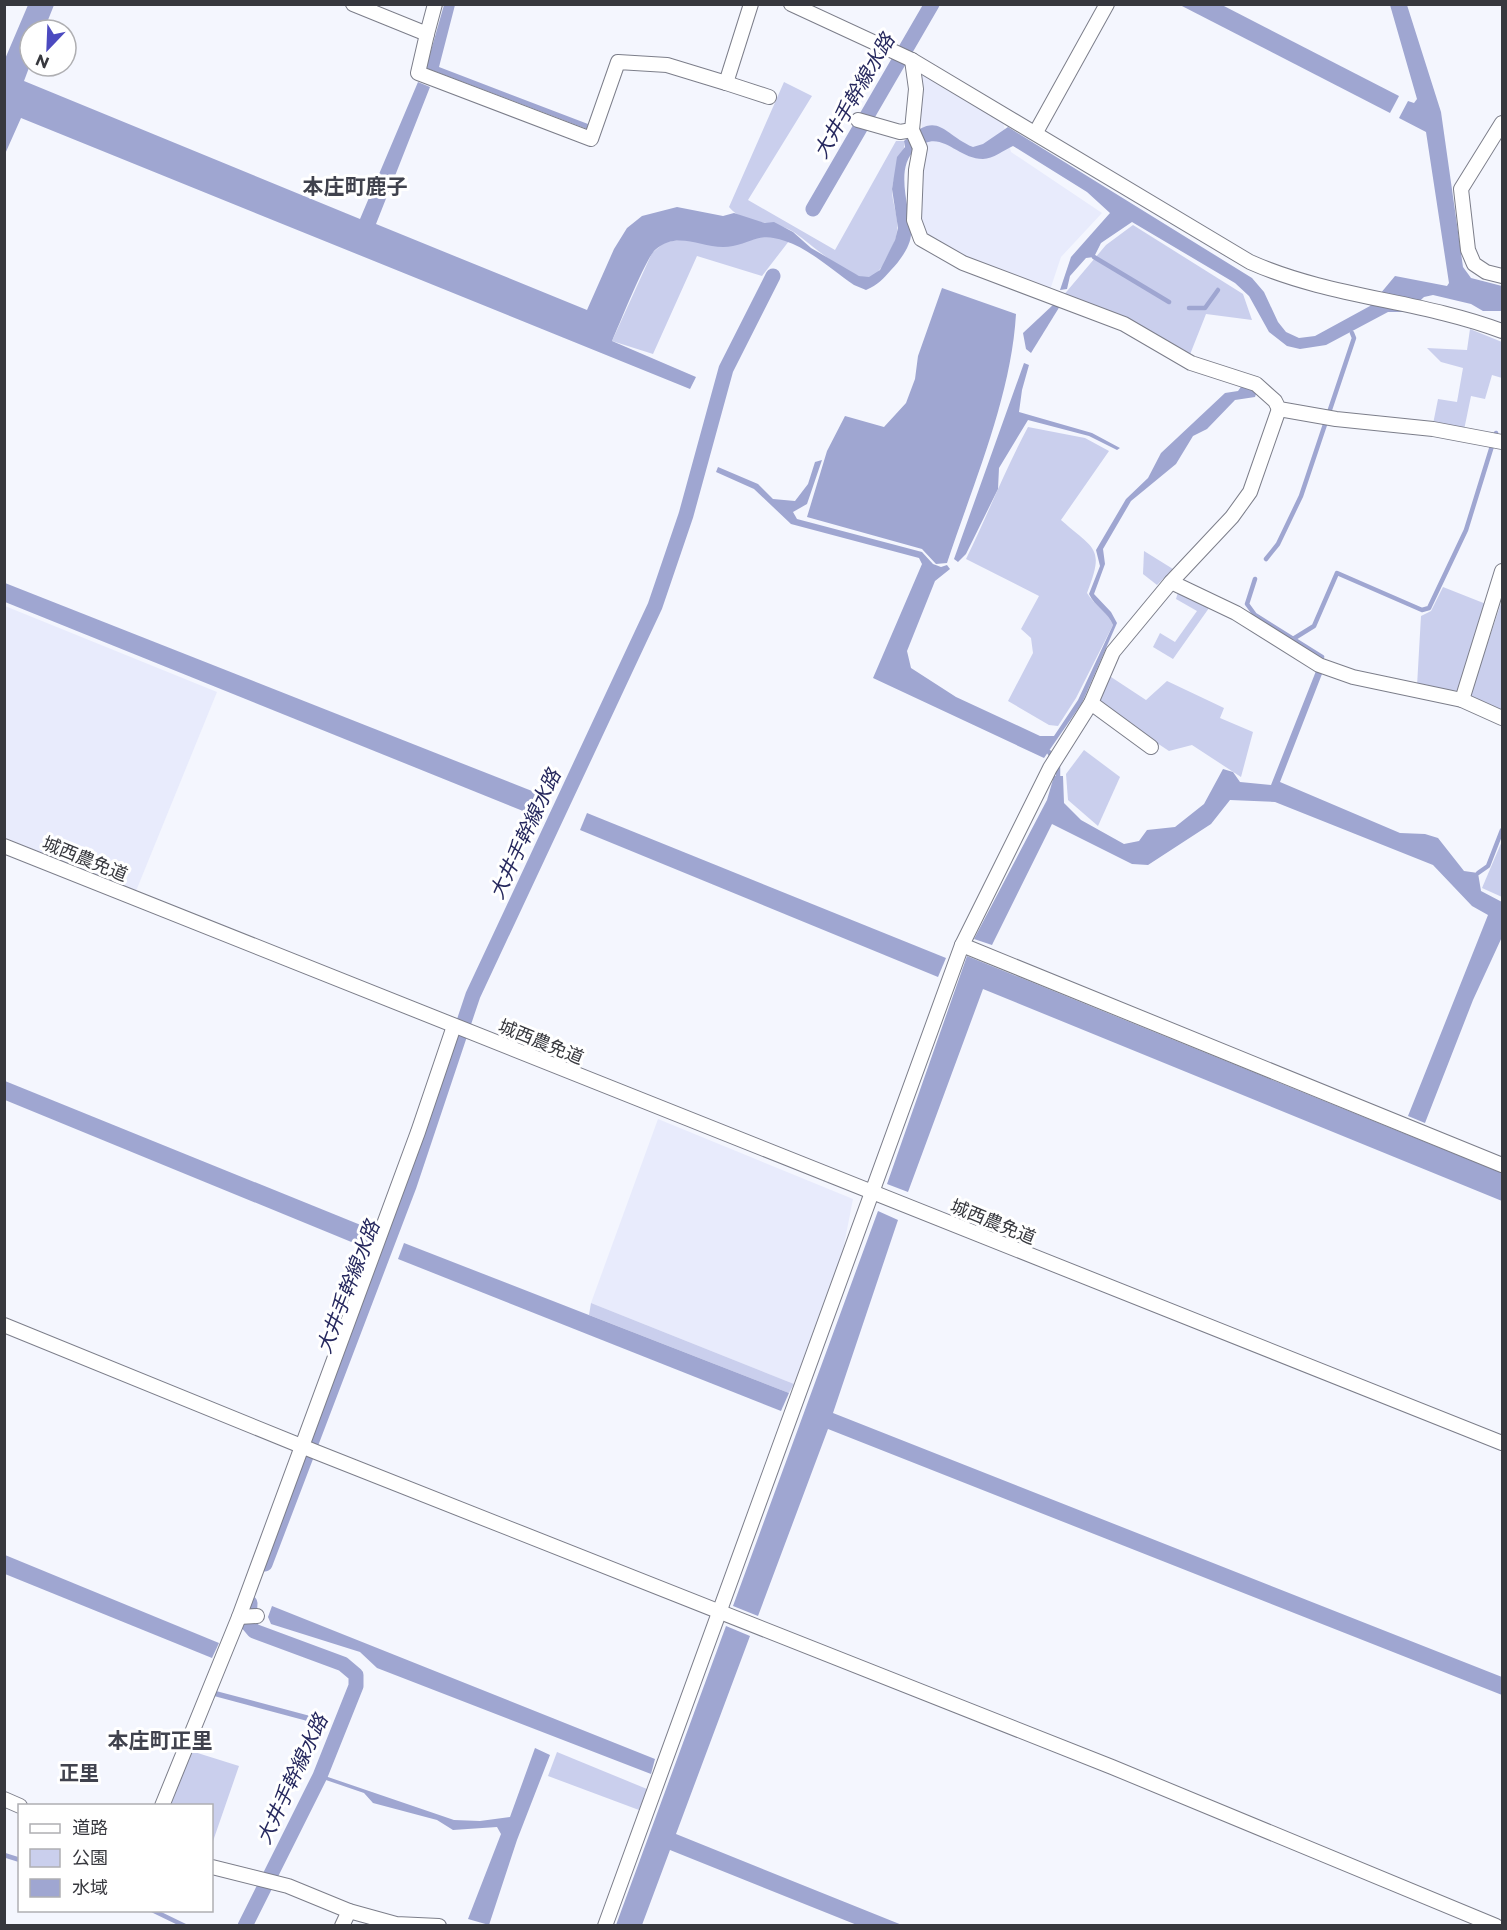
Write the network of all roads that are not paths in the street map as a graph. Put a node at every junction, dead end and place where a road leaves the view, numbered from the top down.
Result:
1 (354, 4) edge
2 (435, 4) edge
3 (751, 4) edge
4 (791, 4) edge
5 (1107, 4) edge
6 (427, 34) junction
7 (912, 60) junction
8 (726, 84) junction
9 (769, 97) dead end
10 (864, 122) dead end
11 (1503, 123) edge
12 (912, 130) junction
13 (1036, 132) junction
14 (1503, 276) edge
15 (1503, 331) edge
16 (1279, 409) junction
17 (1496, 440) edge
18 (1503, 571) edge
19 (1171, 582) junction
20 (1462, 700) junction
21 (1091, 703) junction
22 (1503, 718) edge
23 (1151, 747) dead end
24 (4, 846) edge
25 (962, 945) junction
26 (453, 1026) junction
27 (1503, 1165) edge
28 (871, 1193) junction
29 (4, 1325) edge
30 (1503, 1443) edge
31 (301, 1445) junction
32 (719, 1613) junction
33 (257, 1616) dead end
34 (239, 1617) junction
35 (4, 1799) edge
36 (163, 1804) edge
37 (18, 1805) edge
38 (213, 1867) edge
39 (349, 1911) junction
40 (397, 1925) edge
41 (342, 1926) edge
42 (439, 1926) edge
43 (605, 1926) edge
44 (1496, 1926) edge

1 - 6 street
2 - 6 street
3 - 8 street
4 - 7 street
5 - 13 street
6 - 8 street
7 - 12 street
7 - 13 street
8 - 9 street
10 - 12 street
11 - 14 street
12 - 16 street
13 - 15 street
16 - 17 street
16 - 19 street
18 - 20 street
19 - 20 street
19 - 21 street
20 - 22 street
21 - 23 street
21 - 25 street
24 - 26 street, 城西農免道
25 - 27 street
25 - 28 street
26 - 28 street, 城西農免道
26 - 31 street
28 - 30 street, 城西農免道
28 - 32 street
29 - 31 street
31 - 32 street
31 - 34 street
32 - 43 street
32 - 44 street
33 - 34 street
34 - 36 street
35 - 37 street
38 - 39 street
39 - 40 street
39 - 41 street
40 - 42 street

